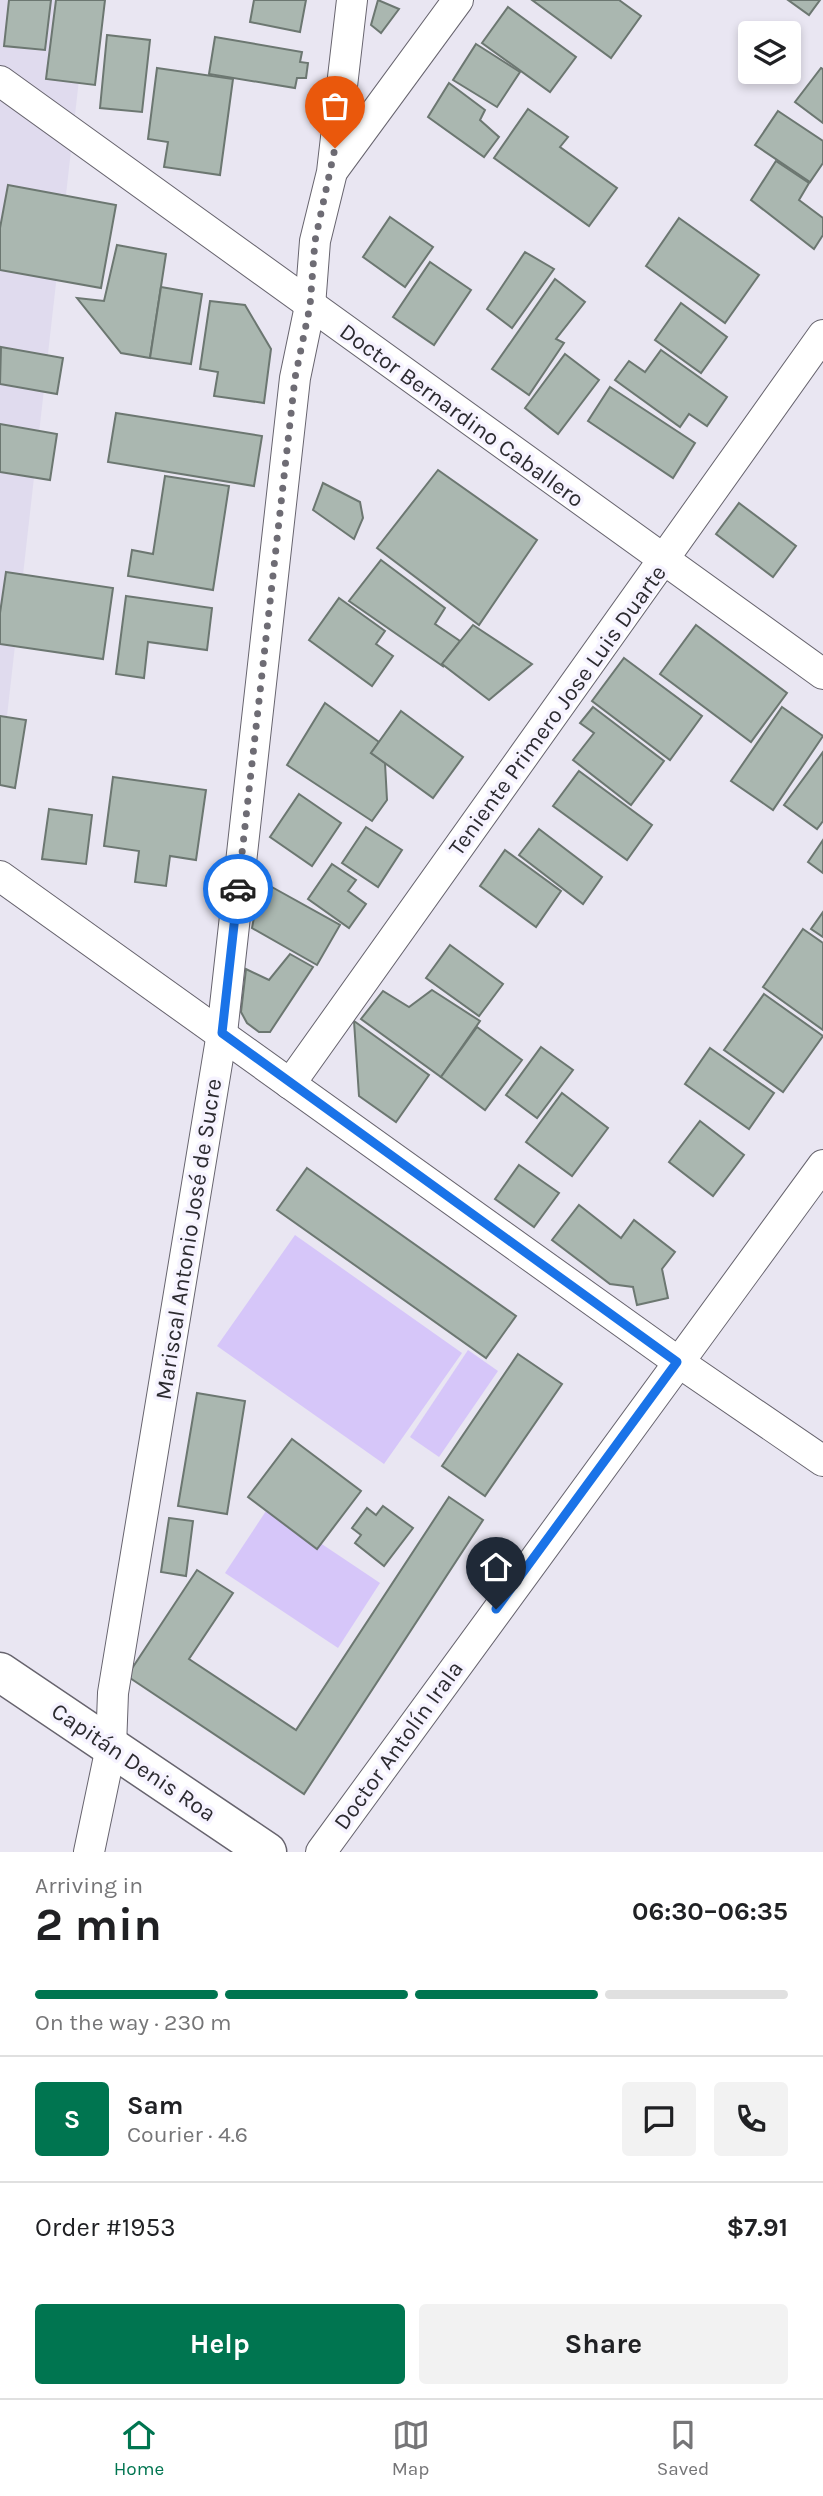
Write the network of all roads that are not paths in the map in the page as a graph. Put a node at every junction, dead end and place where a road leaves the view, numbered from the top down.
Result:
1 (352, 0) edge
2 (458, 0) edge
3 (0, 81) edge
4 (332, 172) junction
5 (310, 306) junction
6 (823, 335) edge
7 (664, 561) junction
8 (823, 674) edge
9 (0, 876) edge
10 (222, 1033) junction
11 (290, 1084) junction
12 (823, 1165) edge
13 (677, 1362) junction
14 (823, 1461) edge
15 (0, 1672) edge
16 (111, 1747) junction
17 (89, 1852) edge
18 (267, 1852) edge
19 (321, 1852) edge

1 - 4 street, Mariscal Antonio José de Sucre
2 - 4 street
3 - 5 street, Doctor Bernardino Caballero
4 - 5 street, Mariscal Antonio José de Sucre
5 - 7 street, Doctor Bernardino Caballero
5 - 10 street, Mariscal Antonio José de Sucre
6 - 7 street, Teniente Primero Jose Luis Duarte
7 - 8 street, Doctor Bernardino Caballero
7 - 11 street, Teniente Primero Jose Luis Duarte
9 - 10 street
10 - 11 street
10 - 16 street, Mariscal Antonio José de Sucre
11 - 13 street
12 - 13 street, Doctor Antolín Irala
13 - 14 street
13 - 19 street, Doctor Antolín Irala
15 - 16 main road, Capitán Denis Roa
16 - 17 street, Mariscal Antonio José de Sucre
16 - 18 main road, Capitán Denis Roa

